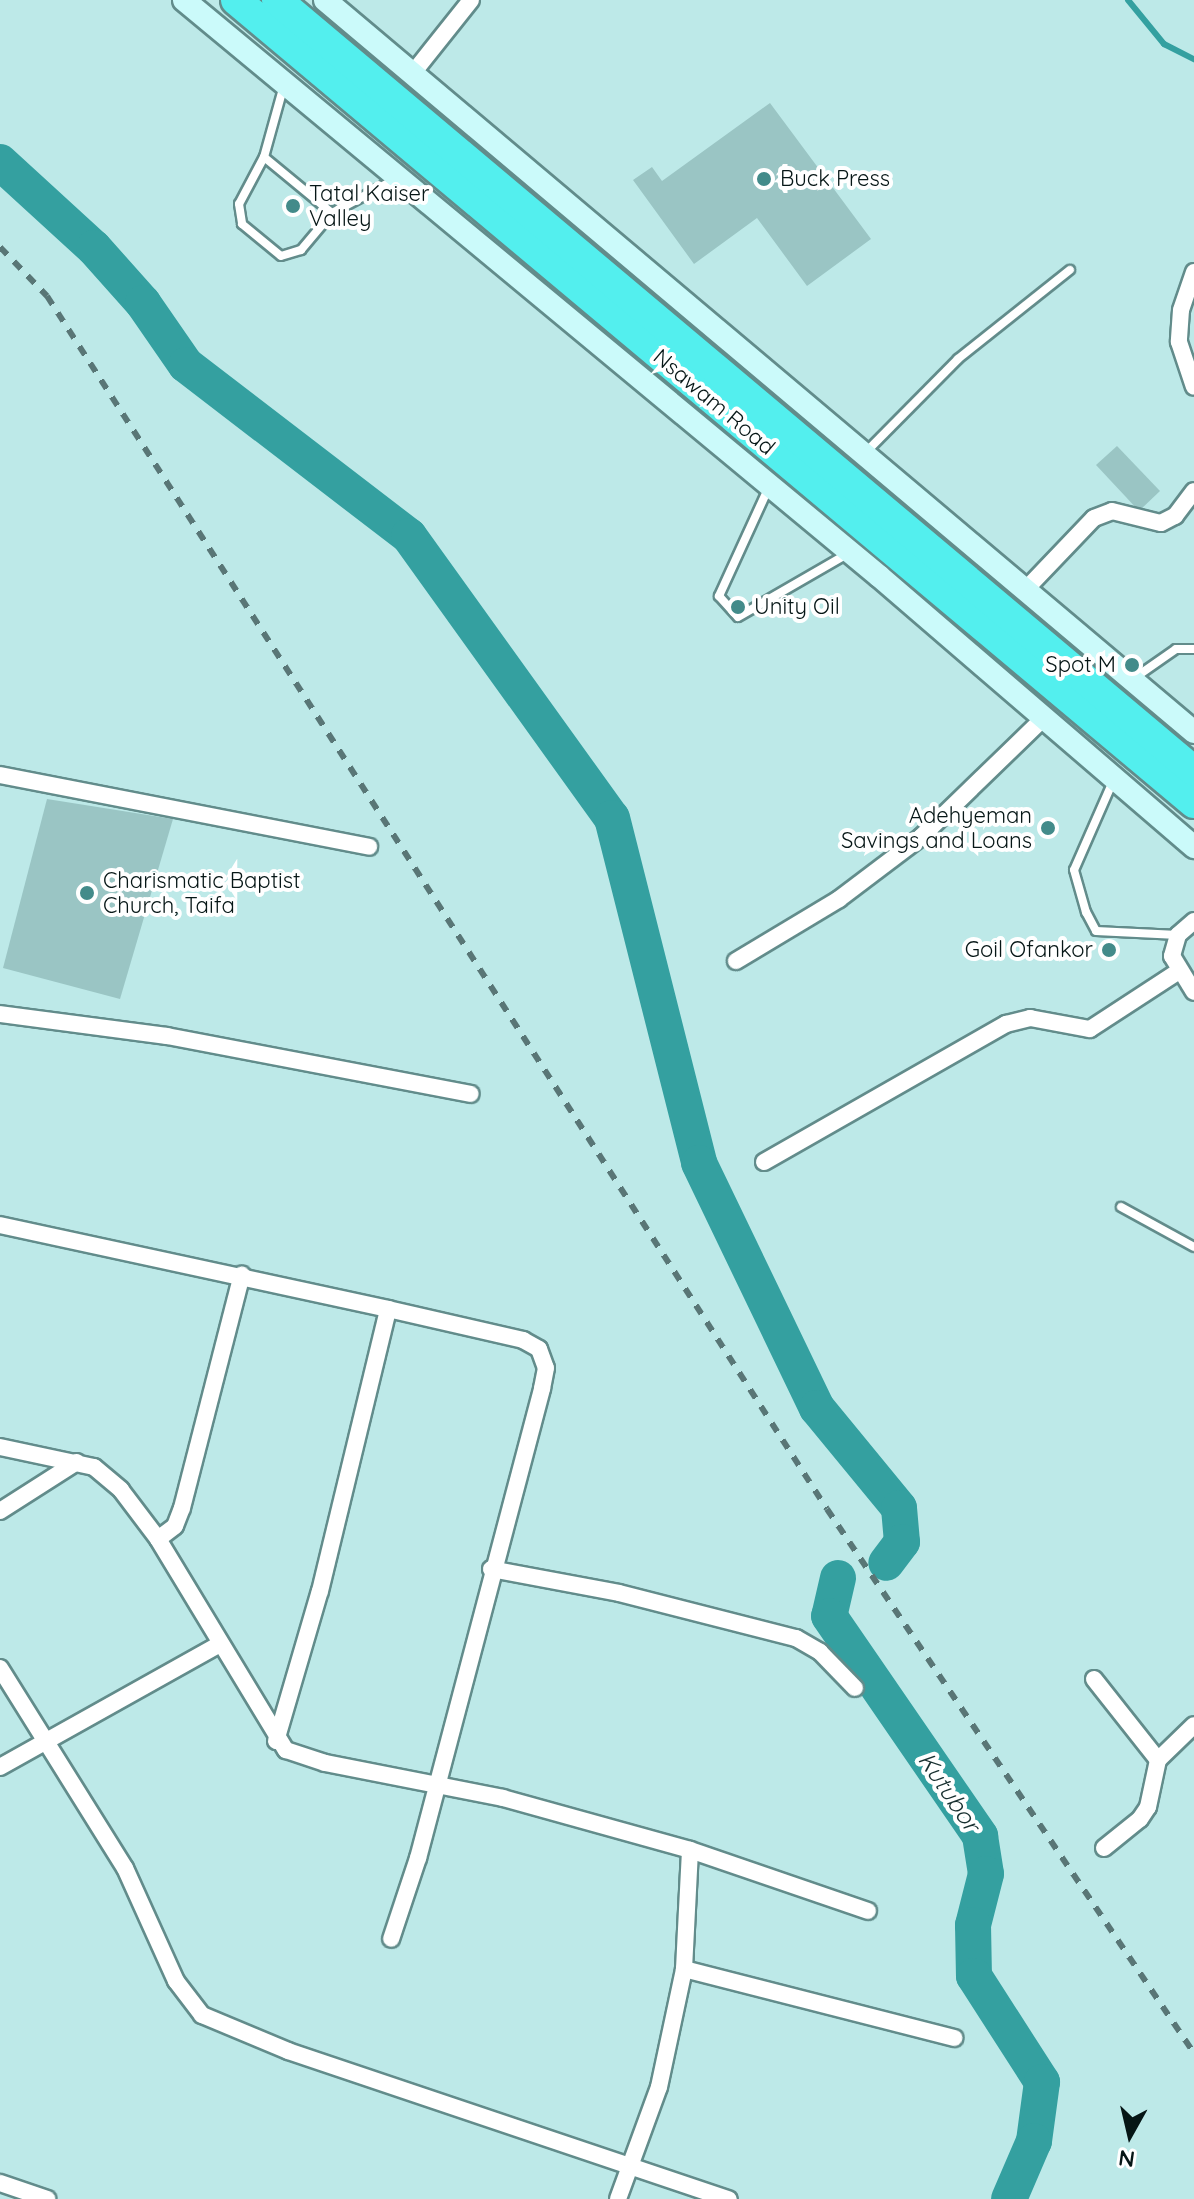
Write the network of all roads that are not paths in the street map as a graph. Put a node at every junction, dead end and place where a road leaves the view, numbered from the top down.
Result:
1 (184, 0) edge
2 (236, 0) edge
3 (277, 0) edge
4 (325, 0) edge
5 (471, 0) edge
6 (413, 73) junction
7 (285, 84) junction
8 (264, 157) junction
9 (398, 178) junction
10 (332, 213) junction
11 (1070, 270) dead end
12 (1194, 272) edge
13 (1194, 387) edge
14 (864, 453) junction
15 (770, 485) junction
16 (1194, 491) edge
17 (850, 552) junction
18 (1028, 587) junction
19 (1193, 646) edge
20 (1133, 679) junction
21 (1045, 717) junction
22 (1194, 732) edge
23 (1194, 771) edge
24 (0, 775) edge
25 (1114, 777) junction
26 (1194, 803) edge
27 (369, 847) dead end
28 (1194, 847) edge
29 (1194, 921) edge
30 (1178, 935) junction
31 (736, 961) dead end
32 (1179, 971) junction
33 (1194, 992) edge
34 (0, 1014) edge
35 (471, 1094) dead end
36 (764, 1162) dead end
37 (1121, 1207) dead end
38 (0, 1225) edge
39 (1194, 1247) edge
40 (242, 1275) junction
41 (388, 1309) junction
42 (0, 1447) edge
43 (77, 1462) junction
44 (0, 1511) edge
45 (158, 1539) junction
46 (491, 1569) junction
47 (218, 1645) junction
48 (0, 1668) edge
49 (1094, 1679) dead end
50 (855, 1688) dead end
51 (1194, 1725) edge
52 (42, 1740) junction
53 (276, 1741) junction
54 (1158, 1760) junction
55 (0, 1767) edge
56 (437, 1784) junction
57 (1104, 1848) dead end
58 (690, 1850) junction
59 (868, 1911) dead end
60 (391, 1939) dead end
61 (684, 1969) junction
62 (954, 2038) dead end
63 (633, 2166) junction
64 (0, 2183) edge
65 (47, 2199) edge
66 (618, 2199) edge
67 (729, 2199) edge

1 - 7 main road
2 - 26 highway, Nsawam Road
3 - 23 highway, Nsawam Road
4 - 6 main road
5 - 6 street
6 - 14 main road
7 - 8 lane
7 - 9 main road
8 - 10 lane
8 - 10 lane
9 - 10 lane
9 - 15 main road
11 - 14 lane
12 - 13 street
14 - 18 main road
15 - 17 main road
15 - 17 lane
16 - 18 street
17 - 21 main road
18 - 20 main road
19 - 20 lane
20 - 22 main road
21 - 25 main road
21 - 31 street
24 - 27 street
25 - 28 main road
25 - 30 lane
29 - 30 street
30 - 32 street
32 - 33 street
32 - 36 street
34 - 35 street
37 - 39 lane
38 - 40 street
40 - 41 street
40 - 45 street
41 - 46 street
41 - 53 street
42 - 43 street
43 - 44 street
43 - 45 street
45 - 47 street
46 - 50 street
46 - 56 street
47 - 52 street
47 - 53 street
48 - 52 street
49 - 54 street
51 - 54 street
52 - 55 street
52 - 63 street
53 - 56 street
54 - 57 street
56 - 58 street
56 - 60 street
58 - 59 street
58 - 61 street
61 - 62 street
61 - 63 street
63 - 66 street
63 - 67 street
64 - 65 street

